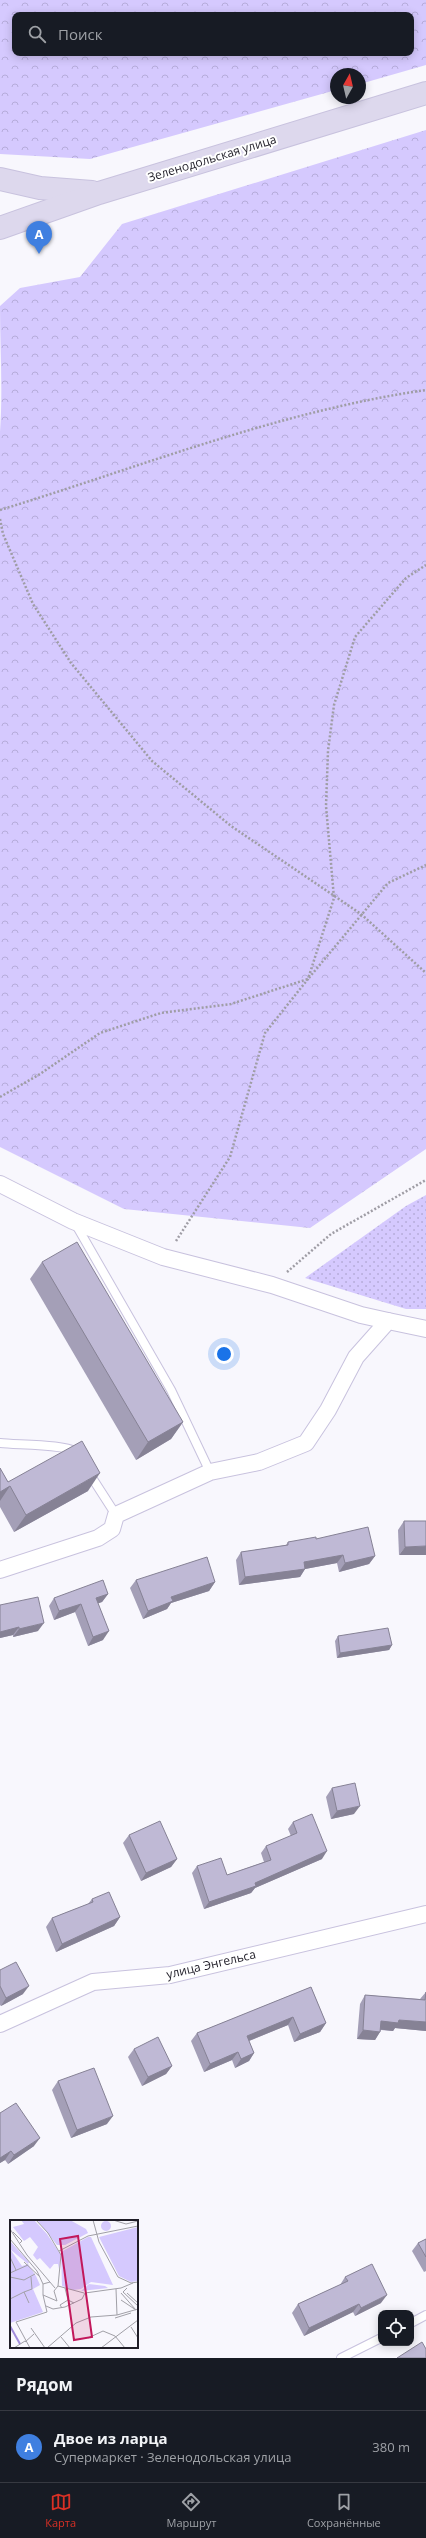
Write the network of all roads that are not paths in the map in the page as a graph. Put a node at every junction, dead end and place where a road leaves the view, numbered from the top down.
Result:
1 (426, 93) edge
2 (0, 179) edge
3 (99, 193) junction
4 (0, 228) edge
5 (0, 1184) edge
6 (73, 1220) junction
7 (388, 1321) junction
8 (426, 1329) edge
9 (0, 1443) edge
10 (210, 1472) junction
11 (116, 1515) junction
12 (0, 1570) edge
13 (426, 1914) edge
14 (0, 2024) edge
15 (426, 2315) edge
16 (414, 2321) edge
17 (378, 2340) edge
18 (341, 2358) edge

1 - 3 street, Зеленодольская улица
2 - 3 street
3 - 4 street, Зеленодольская улица
5 - 6 street
6 - 7 street
6 - 10 lane
7 - 8 street
7 - 10 street
9 - 11 lane
10 - 11 street
11 - 12 street
13 - 14 street, улица Энгельса
15 - 16 lane
17 - 18 lane

